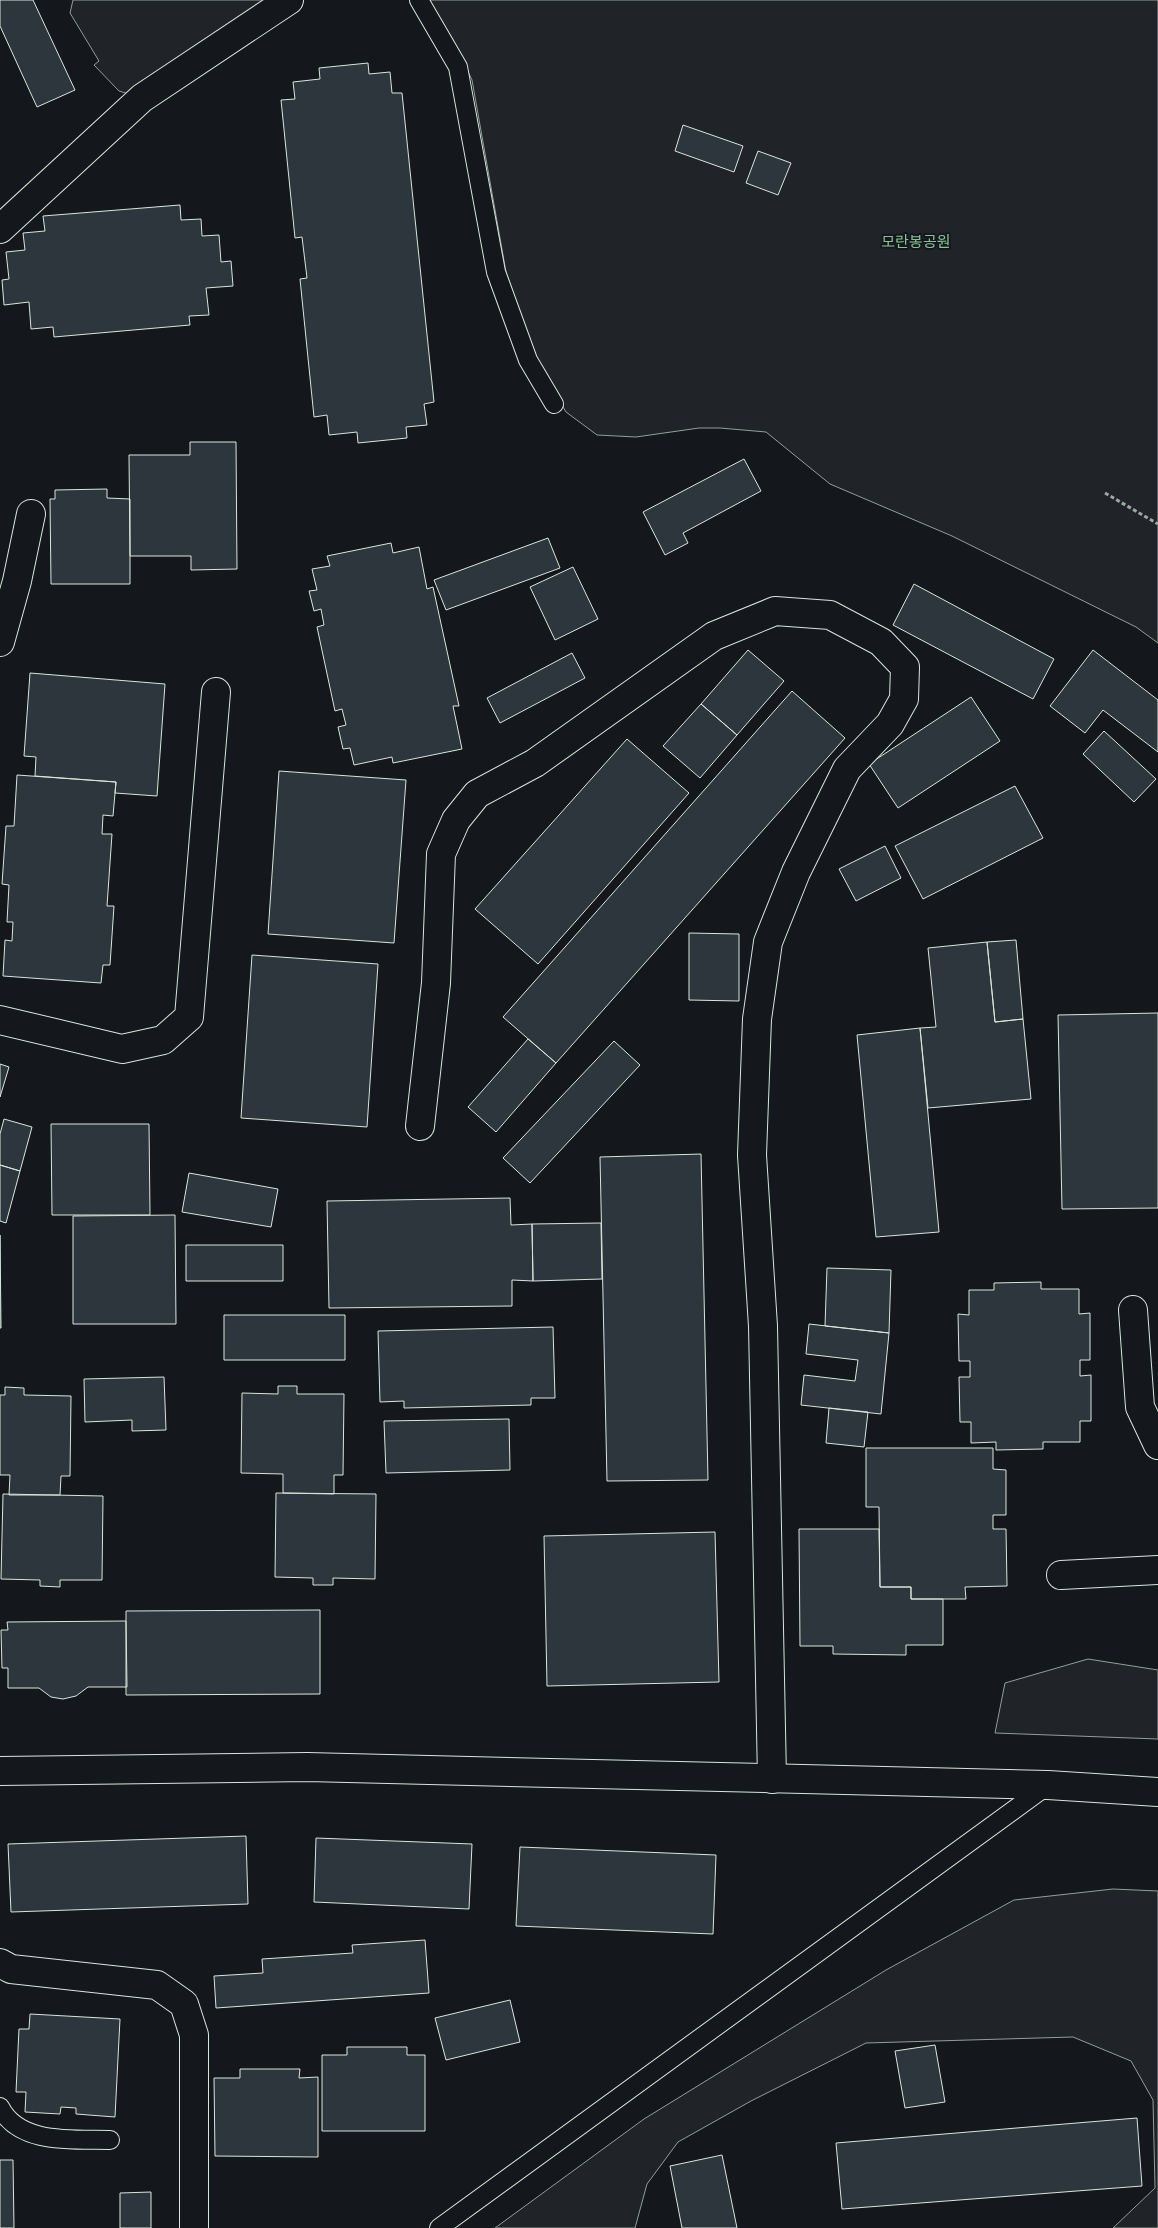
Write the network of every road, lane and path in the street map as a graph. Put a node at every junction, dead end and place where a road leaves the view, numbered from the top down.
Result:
1 (289, 0) edge
2 (419, 0) edge
3 (0, 229) edge
4 (554, 404) dead end
5 (1105, 493) dead end
6 (31, 514) dead end
7 (1158, 524) edge
8 (0, 642) edge
9 (216, 692) dead end
10 (0, 1020) edge
11 (420, 1126) dead end
12 (1133, 1310) dead end
13 (1158, 1445) edge
14 (1158, 1570) edge
15 (1061, 1575) dead end
16 (0, 1771) edge
17 (772, 1779) junction
18 (1048, 1785) junction
19 (1158, 1792) edge
20 (0, 1963) edge
21 (0, 2107) edge
22 (110, 2140) dead end
23 (194, 2228) edge
24 (439, 2228) edge

1 - 3 street
2 - 4 lane
5 - 7 path
6 - 8 street
9 - 10 street
11 - 17 street
12 - 13 street
14 - 15 street
16 - 17 street
17 - 18 street
18 - 19 street
18 - 24 lane
20 - 23 street
21 - 22 lane

